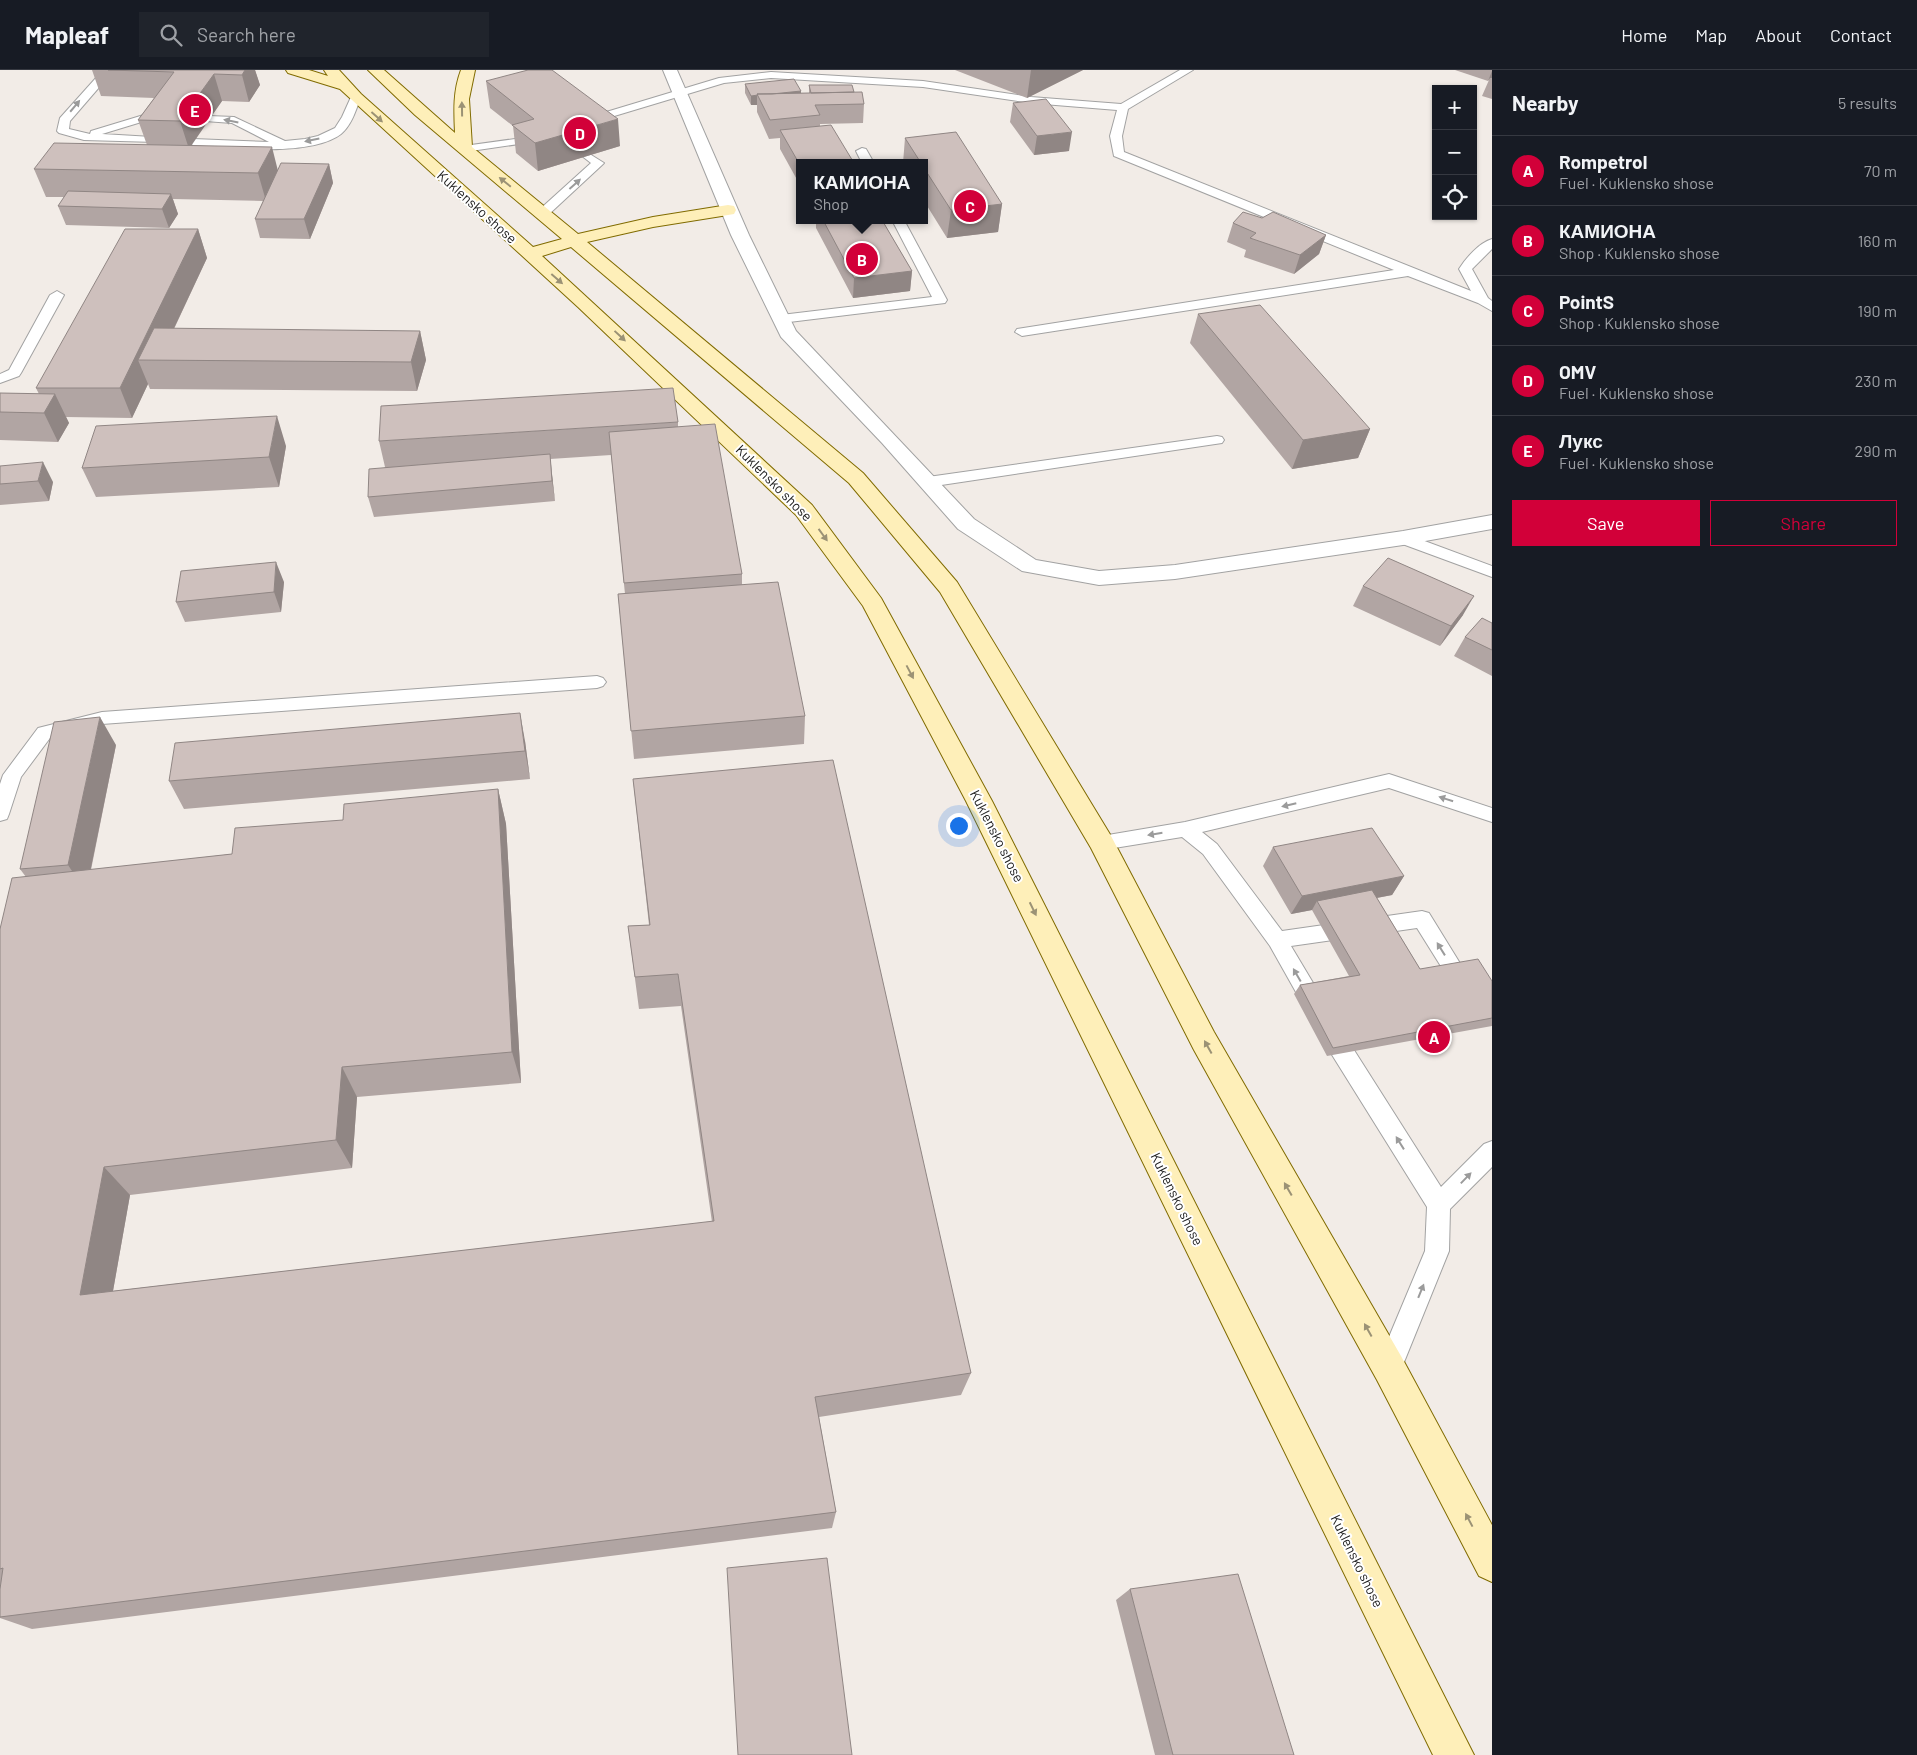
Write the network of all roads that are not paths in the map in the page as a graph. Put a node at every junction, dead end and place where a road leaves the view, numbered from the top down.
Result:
1 (109, 70) edge
2 (293, 70) edge
3 (331, 70) edge
4 (374, 70) edge
5 (468, 70) edge
6 (670, 70) edge
7 (1188, 70) edge
8 (343, 84) junction
9 (679, 92) junction
10 (356, 97) junction
11 (1123, 107) junction
12 (169, 118) edge
13 (587, 121) edge
14 (160, 129) edge
15 (84, 137) junction
16 (152, 140) edge
17 (529, 140) edge
18 (193, 142) dead end
19 (284, 144) junction
20 (464, 149) junction
21 (862, 151) dead end
22 (588, 156) edge
23 (866, 159) edge
24 (728, 210) junction
25 (543, 213) junction
26 (900, 224) edge
27 (574, 240) junction
28 (1492, 243) edge
29 (529, 254) junction
30 (1409, 272) junction
31 (57, 295) dead end
32 (1488, 304) edge
33 (781, 319) junction
34 (1022, 332) dead end
35 (0, 380) edge
36 (1217, 440) dead end
37 (928, 482) junction
38 (1492, 522) edge
39 (1403, 538) junction
40 (1492, 572) edge
41 (597, 682) dead end
42 (0, 814) edge
43 (1492, 815) edge
44 (1184, 829) junction
45 (1102, 843) junction
46 (1277, 940) junction
47 (1475, 1003) edge
48 (1492, 1150) edge
49 (1440, 1206) junction
50 (1389, 1368) junction
51 (1492, 1563) edge
52 (1454, 1755) edge

15 -> 1 lane
2 - 8 main road
3 - 8 main road, Kuklensko shose
4 - 20 main road
20 -> 5 main road
6 - 9 street
7 - 11 lane
8 - 10 main road, Kuklensko shose
9 - 11 lane
9 - 13 lane
9 - 24 street
10 -> 19 lane
10 -> 29 main road, Kuklensko shose
11 - 30 lane
12 - 15 lane
14 - 15 lane
15 - 16 lane
17 - 20 lane
18 - 19 lane
19 -> 19 lane
25 -> 20 main road
21 - 23 lane
25 -> 22 lane
24 - 27 main road
24 - 33 street
25 - 27 main road
26 - 33 lane
27 - 29 main road
27 - 45 main road
28 - 32 lane
29 -> 52 main road, Kuklensko shose
30 - 32 lane
30 - 34 lane
31 - 35 lane
33 - 37 street
36 - 37 lane
37 - 39 street
38 - 39 street
39 - 40 lane
41 - 42 lane
43 -> 44 lane
44 -> 45 lane
44 - 46 lane
50 -> 45 main road
47 -> 46 lane
49 -> 46 lane
49 -> 48 lane
50 -> 49 lane
51 -> 50 main road

